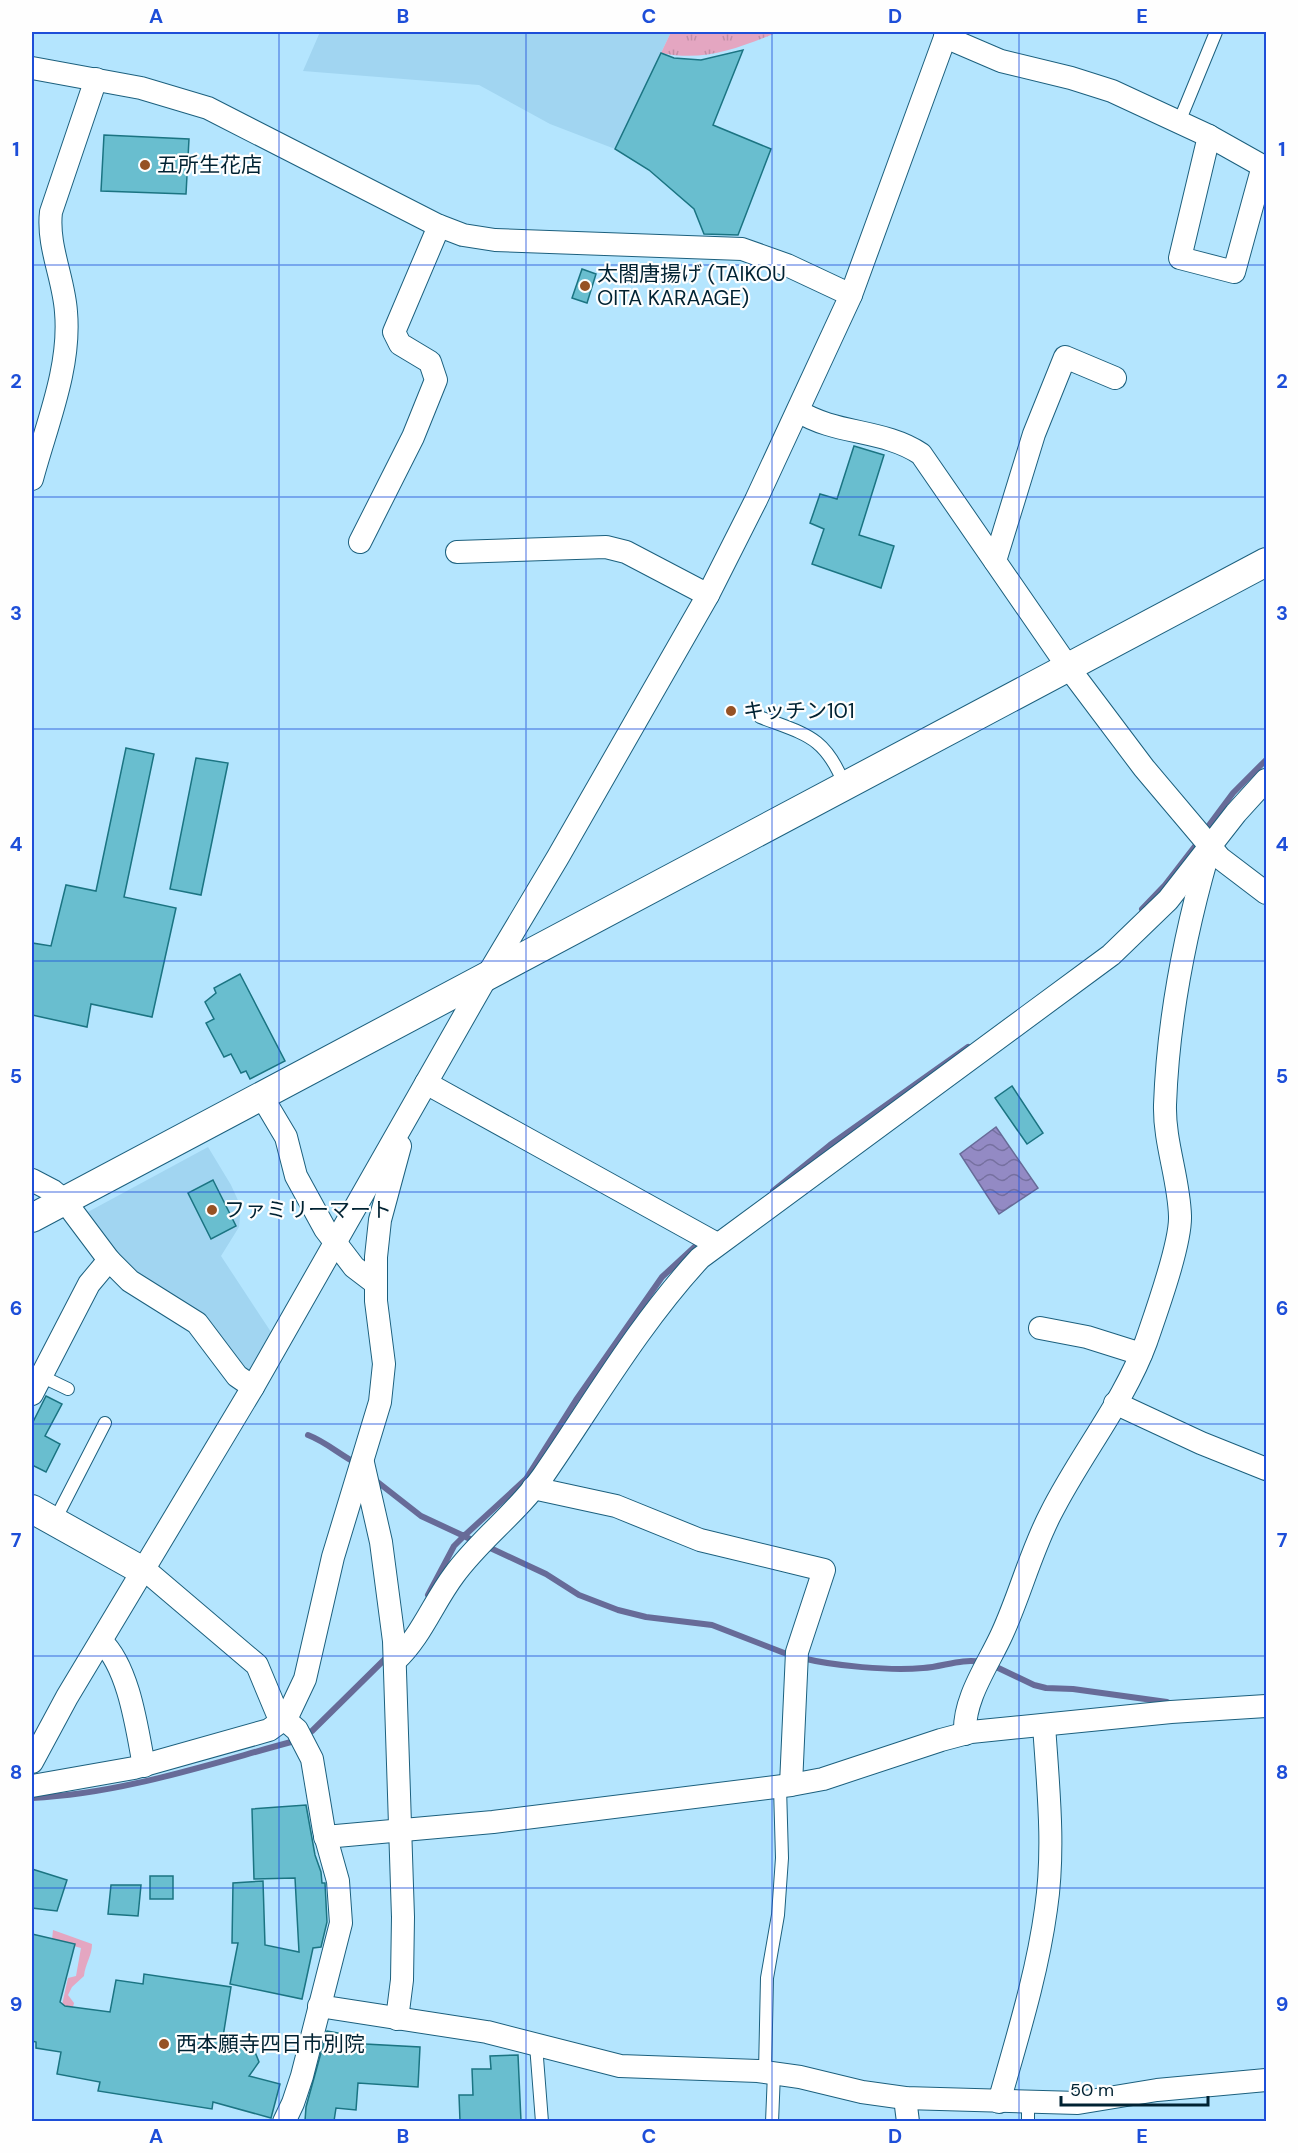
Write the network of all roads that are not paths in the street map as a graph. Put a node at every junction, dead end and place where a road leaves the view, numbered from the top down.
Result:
1 (1216, 32) edge
2 (946, 34) edge
3 (32, 68) edge
4 (96, 78) junction
5 (1179, 122) junction
6 (1209, 136) junction
7 (1265, 167) edge
8 (439, 226) junction
9 (851, 295) junction
10 (1115, 378) dead end
11 (798, 411) junction
12 (32, 479) edge
13 (360, 542) dead end
14 (457, 552) dead end
15 (995, 561) junction
16 (1266, 562) edge
17 (708, 595) junction
18 (1068, 667) junction
19 (760, 717) dead end
20 (1266, 780) edge
21 (845, 786) junction
22 (1205, 841) junction
23 (1266, 893) edge
24 (487, 976) junction
25 (426, 1083) junction
26 (261, 1095) junction
27 (410, 1110) junction
28 (32, 1180) edge
29 (64, 1200) junction
30 (32, 1218) edge
31 (334, 1244) junction
32 (717, 1244) junction
33 (109, 1260) junction
34 (375, 1283) junction
35 (1040, 1328) dead end
36 (1141, 1354) junction
37 (36, 1385) edge
38 (253, 1387) junction
39 (68, 1389) dead end
40 (1115, 1403) junction
41 (105, 1423) dead end
42 (363, 1461) junction
43 (1266, 1469) edge
44 (533, 1488) junction
45 (43, 1516) edge
46 (143, 1570) junction
47 (101, 1641) junction
48 (395, 1661) junction
49 (1266, 1706) edge
50 (285, 1719) junction
51 (1044, 1725) junction
52 (964, 1734) junction
53 (32, 1762) edge
54 (144, 1766) junction
55 (32, 1786) edge
56 (786, 1786) junction
57 (400, 1832) junction
58 (326, 1837) junction
59 (319, 2006) junction
60 (397, 2019) junction
61 (536, 2044) junction
62 (769, 2072) junction
63 (1266, 2080) edge
64 (905, 2098) junction
65 (999, 2102) junction
66 (1028, 2112) edge
67 (284, 2121) edge
68 (542, 2121) edge
69 (772, 2121) edge
70 (908, 2121) edge

1 - 5 lane
2 - 5 street
2 - 9 street
3 - 4 street
4 - 8 street
4 - 12 street
5 - 6 street
6 - 7 street
6 - 7 street
8 - 9 street
8 - 13 street
9 - 11 street
10 - 15 street
11 - 15 street
11 - 17 street
14 - 17 street
15 - 18 street
16 - 18 street
17 - 24 street
18 - 21 street
18 - 22 street
19 - 21 lane
20 - 22 street
21 - 24 street
22 - 23 street
22 - 32 street
22 - 36 street
24 - 25 street
24 - 26 street
25 - 27 street
25 - 32 street
26 - 29 street
26 - 31 street
27 - 31 street
27 - 34 street
28 - 29 street
29 - 30 street
29 - 33 street
31 - 34 street
31 - 38 street
32 - 44 street
33 - 37 street
33 - 38 street
34 - 42 street
35 - 36 street
36 - 40 street
37 - 39 lane
38 - 46 street
40 - 43 street
40 - 52 street
41 - 45 lane
42 - 48 street
42 - 50 street
44 - 48 street
44 - 56 street
45 - 46 street
46 - 47 street
46 - 50 street
47 - 53 street
47 - 54 street
48 - 57 street
49 - 51 street
50 - 54 street
50 - 58 street
51 - 52 street
51 - 65 street
52 - 56 street
54 - 55 street
56 - 57 street
56 - 62 lane
57 - 58 street
57 - 60 street
58 - 59 street
59 - 60 street
59 - 67 street
60 - 61 street
61 - 62 street
61 - 68 lane
62 - 64 street
62 - 69 lane
63 - 66 street
64 - 65 street
64 - 70 street
65 - 66 street

